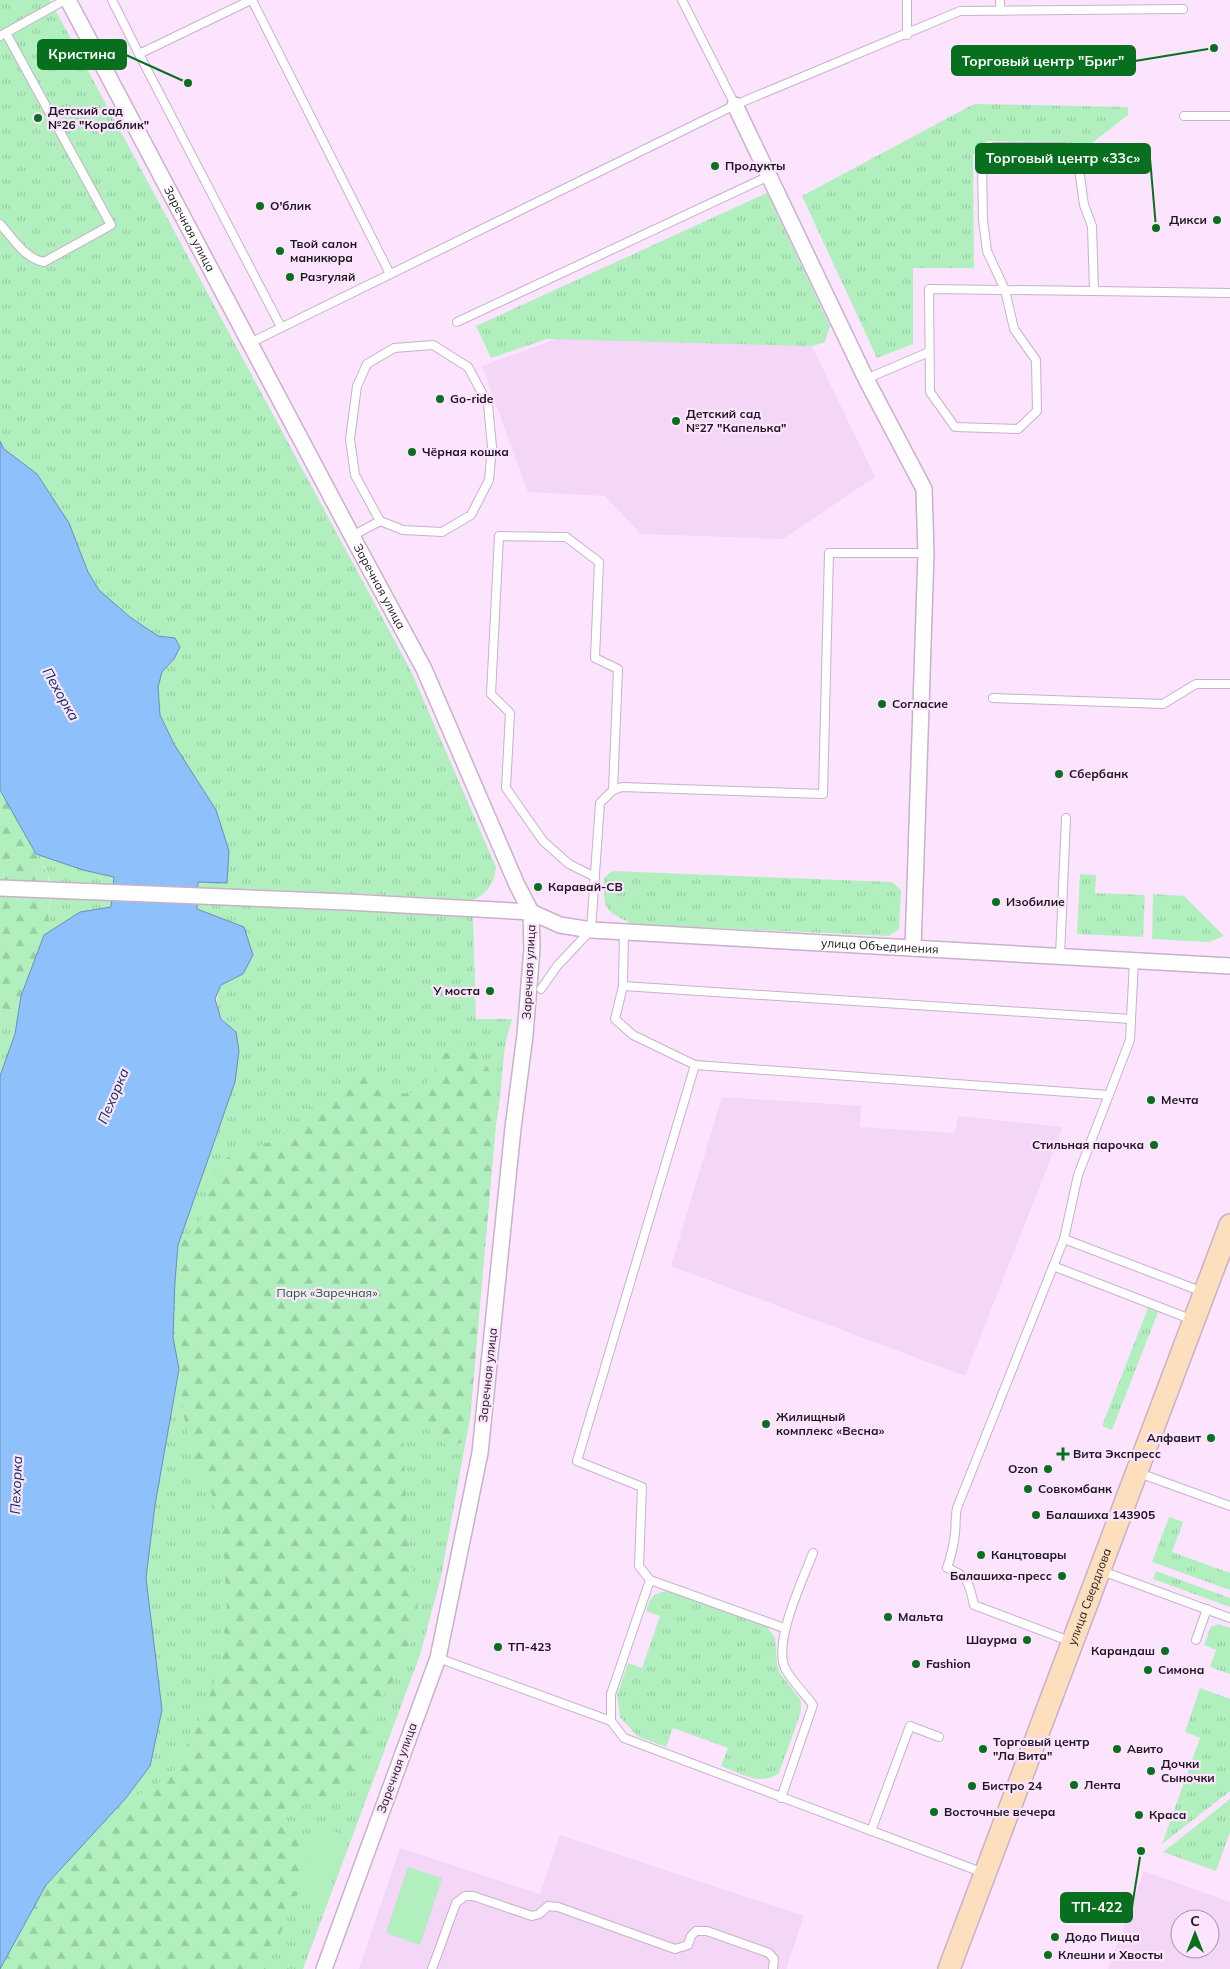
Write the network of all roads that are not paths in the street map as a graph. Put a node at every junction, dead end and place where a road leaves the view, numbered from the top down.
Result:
1 (66, 0) edge
2 (112, 0) edge
3 (252, 0) edge
4 (682, 0) edge
5 (907, 0) edge
6 (1000, 0) edge
7 (1026, 0) edge
8 (1172, 0) edge
9 (1183, 9) dead end
10 (1026, 10) junction
11 (1172, 10) junction
12 (1000, 11) junction
13 (3, 34) edge
14 (907, 34) junction
15 (140, 54) junction
16 (735, 105) junction
17 (1184, 116) dead end
18 (1230, 116) edge
19 (769, 176) junction
20 (0, 224) edge
21 (390, 274) junction
22 (1005, 290) junction
23 (1094, 291) junction
24 (1230, 293) edge
25 (457, 322) dead end
26 (281, 327) junction
27 (250, 343) junction
28 (929, 352) junction
29 (866, 379) junction
30 (380, 522) junction
31 (352, 536) junction
32 (926, 553) junction
33 (1230, 684) edge
34 (993, 698) dead end
35 (613, 790) junction
36 (1066, 818) dead end
37 (595, 877) junction
38 (0, 888) edge
39 (531, 912) junction
40 (591, 930) junction
41 (624, 932) junction
42 (913, 948) junction
43 (1060, 956) junction
44 (1134, 960) junction
45 (1230, 966) edge
46 (623, 986) junction
47 (541, 990) dead end
48 (1131, 1019) junction
49 (694, 1065) junction
50 (1109, 1094) junction
51 (1230, 1225) edge
52 (1064, 1238) junction
53 (1053, 1266) junction
54 (1205, 1293) junction
55 (1194, 1321) junction
56 (1137, 1472) junction
57 (1230, 1506) edge
58 (813, 1553) dead end
59 (1100, 1570) junction
60 (650, 1580) junction
61 (1207, 1609) junction
62 (1230, 1618) edge
63 (784, 1628) junction
64 (1196, 1640) dead end
65 (1073, 1642) junction
66 (438, 1658) junction
67 (611, 1721) junction
68 (939, 1737) dead end
69 (781, 1798) junction
70 (871, 1832) junction
71 (986, 1874) junction
72 (324, 1969) edge
73 (432, 1969) edge
74 (773, 1969) edge
75 (949, 1969) edge

1 - 13 lane
1 - 27 street, Заречная улица
2 - 15 lane
3 - 15 lane
3 - 21 lane
4 - 16 lane
5 - 14 lane
6 - 12 lane
7 - 10 lane
8 - 11 lane
9 - 11 lane
10 - 11 lane
10 - 12 lane
12 - 14 lane
13 - 20 lane
14 - 16 lane
15 - 26 lane
16 - 19 street
16 - 21 lane
17 - 18 lane
19 - 25 lane
19 - 29 street
21 - 26 lane
22 - 23 lane
22 - 23 lane
22 - 28 lane
22 - 28 lane
23 - 24 lane
26 - 27 lane
27 - 31 street, Заречная улица
28 - 29 lane
29 - 32 street
30 - 30 lane
30 - 31 lane
31 - 39 street, Заречная улица
32 - 35 lane
32 - 42 street
33 - 34 lane
35 - 37 lane
35 - 37 lane
36 - 43 lane
37 - 40 lane
38 - 39 street
39 - 40 street, улица Объединения
39 - 66 street, Заречная улица
40 - 41 street, улица Объединения
40 - 47 lane
41 - 42 street, улица Объединения
41 - 46 lane
42 - 43 street, улица Объединения
43 - 44 street, улица Объединения
44 - 45 street, улица Объединения
44 - 48 lane
46 - 48 lane
46 - 49 lane
48 - 50 lane
49 - 50 lane
49 - 60 lane
50 - 52 lane
51 - 54 main road, улица Свердлова
52 - 53 lane
52 - 54 lane
53 - 55 lane
53 - 65 lane
54 - 55 main road, улица Свердлова
55 - 56 main road, улица Свердлова
56 - 57 lane
56 - 59 main road, улица Свердлова
58 - 63 lane
59 - 61 lane
59 - 65 main road, улица Свердлова
60 - 63 lane
60 - 67 lane
61 - 62 lane
61 - 64 lane
63 - 69 lane
65 - 71 main road, улица Свердлова
66 - 67 lane
66 - 72 street, Заречная улица
67 - 69 lane
68 - 70 lane
69 - 70 lane
70 - 71 lane
71 - 75 main road, улица Свердлова
73 - 74 lane

